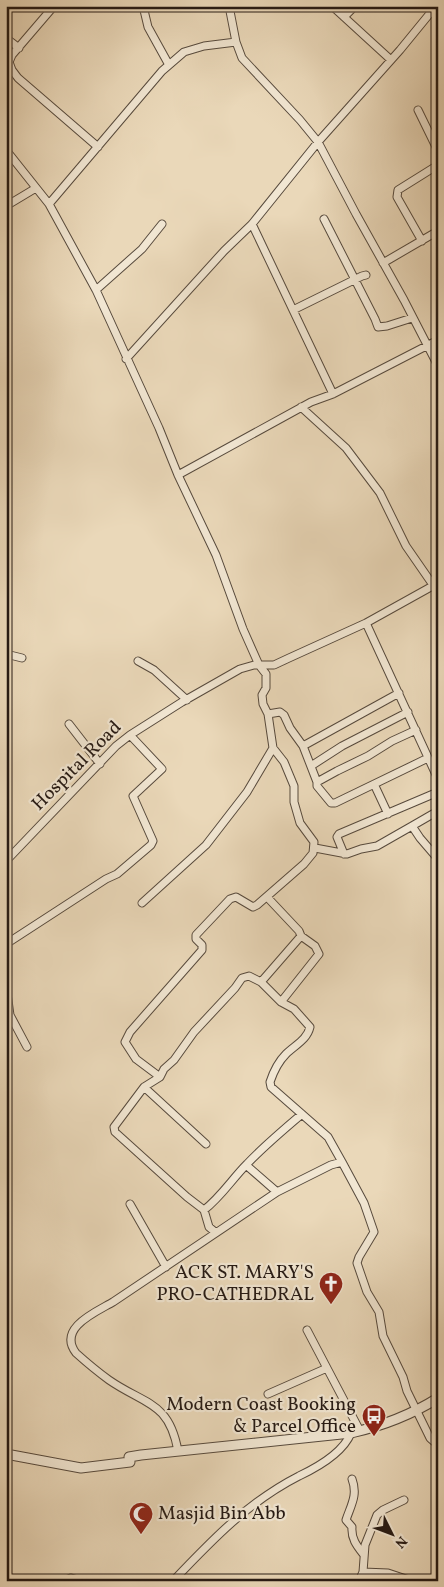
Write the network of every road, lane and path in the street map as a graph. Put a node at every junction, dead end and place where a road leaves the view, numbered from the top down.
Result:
1 (54, 6) edge
2 (143, 6) edge
3 (229, 6) edge
4 (332, 6) edge
5 (355, 6) edge
6 (436, 6) edge
7 (344, 17) junction
8 (6, 38) edge
9 (236, 42) junction
10 (19, 48) junction
11 (391, 60) junction
12 (169, 65) junction
13 (418, 110) dead end
14 (318, 142) junction
15 (98, 147) junction
16 (6, 150) edge
17 (438, 151) edge
18 (438, 165) edge
19 (36, 188) junction
20 (48, 204) junction
21 (6, 206) edge
22 (324, 219) dead end
23 (162, 224) dead end
24 (252, 224) junction
25 (438, 231) edge
26 (422, 241) junction
27 (383, 263) junction
28 (366, 275) dead end
29 (354, 280) junction
30 (96, 290) junction
31 (294, 310) junction
32 (412, 318) junction
33 (438, 340) edge
34 (426, 345) junction
35 (126, 359) junction
36 (438, 366) edge
37 (333, 394) junction
38 (302, 407) junction
39 (178, 475) junction
40 (436, 584) edge
41 (366, 623) junction
42 (6, 654) edge
43 (22, 658) dead end
44 (138, 661) dead end
45 (259, 665) junction
46 (399, 693) junction
47 (187, 700) junction
48 (408, 712) junction
49 (268, 714) junction
50 (69, 724) dead end
51 (416, 730) junction
52 (130, 735) junction
53 (303, 746) junction
54 (273, 748) junction
55 (428, 758) junction
56 (100, 764) junction
57 (311, 766) junction
58 (438, 779) edge
59 (317, 782) junction
60 (374, 784) junction
61 (438, 792) edge
62 (438, 811) edge
63 (388, 814) junction
64 (412, 826) junction
65 (315, 848) junction
66 (344, 854) junction
67 (438, 859) edge
68 (6, 861) edge
69 (267, 897) junction
70 (142, 903) dead end
71 (301, 936) junction
72 (6, 944) edge
73 (261, 982) junction
74 (6, 986) edge
75 (281, 1002) junction
76 (27, 1047) dead end
77 (160, 1077) junction
78 (144, 1087) junction
79 (302, 1114) junction
80 (206, 1144) dead end
81 (342, 1162) junction
82 (246, 1164) junction
83 (277, 1192) junction
84 (130, 1204) dead end
85 (204, 1210) junction
86 (215, 1232) junction
87 (166, 1267) junction
88 (307, 1330) dead end
89 (327, 1368) junction
90 (268, 1394) dead end
91 (438, 1398) edge
92 (417, 1410) junction
93 (356, 1432) junction
94 (438, 1445) edge
95 (178, 1451) junction
96 (6, 1454) edge
97 (352, 1479) dead end
98 (404, 1500) dead end
99 (438, 1520) edge
100 (438, 1525) edge
101 (364, 1555) junction
102 (363, 1572) junction
103 (64, 1581) edge
104 (81, 1581) edge
105 (173, 1581) edge
106 (360, 1581) edge
107 (412, 1581) edge

1 - 10 street
2 - 12 street
3 - 9 street
4 - 7 street
5 - 7 street
6 - 11 street
7 - 11 street
8 - 10 street
9 - 12 street
9 - 14 street
10 - 15 street
11 - 14 street
12 - 15 street
13 - 17 street
14 - 24 street
14 - 27 street
15 - 20 street
16 - 19 street
18 - 26 street
19 - 20 street
19 - 21 street
20 - 30 street
22 - 29 street
23 - 30 street
24 - 31 street
24 - 35 street
25 - 26 street
26 - 27 street
27 - 32 street
28 - 29 street
29 - 31 street
29 - 32 street
30 - 35 street
31 - 37 street
32 - 34 street
33 - 34 street
34 - 36 street
34 - 37 street
35 - 39 street
37 - 38 street
38 - 39 street
38 - 40 street
39 - 45 street
40 - 41 street, Hospital Road
41 - 45 street, Hospital Road
41 - 46 street
42 - 43 street
44 - 47 street
45 - 47 street, Hospital Road
45 - 49 street
46 - 48 street
46 - 53 street
47 - 52 street, Hospital Road
48 - 51 street
48 - 57 street
49 - 53 street
49 - 54 street
50 - 56 street
51 - 55 street
51 - 59 street
52 - 56 street, Hospital Road
52 - 72 street
53 - 57 street
54 - 65 street
54 - 70 street
55 - 58 street
55 - 60 street
56 - 68 street, Hospital Road
57 - 59 street
59 - 60 street
60 - 63 street
61 - 63 street
62 - 64 street
63 - 66 street
64 - 66 street
64 - 67 street
65 - 66 street
65 - 69 street
69 - 71 street
69 - 77 street
71 - 73 street
71 - 75 street
73 - 75 street
73 - 77 street
74 - 76 street
75 - 79 street
77 - 78 street
78 - 80 street
78 - 85 street
79 - 81 street
79 - 82 street
81 - 83 street
81 - 92 street
82 - 83 street
82 - 85 street
83 - 86 street
84 - 87 street
85 - 86 street
86 - 87 street
87 - 95 street
88 - 89 street
89 - 90 street
89 - 93 street
91 - 92 street
92 - 93 street
92 - 94 street
93 - 95 street
93 - 105 street
95 - 96 street
97 - 101 street
98 - 101 street
99 - 100 street
101 - 102 street
102 - 106 street
102 - 107 street
103 - 104 street

